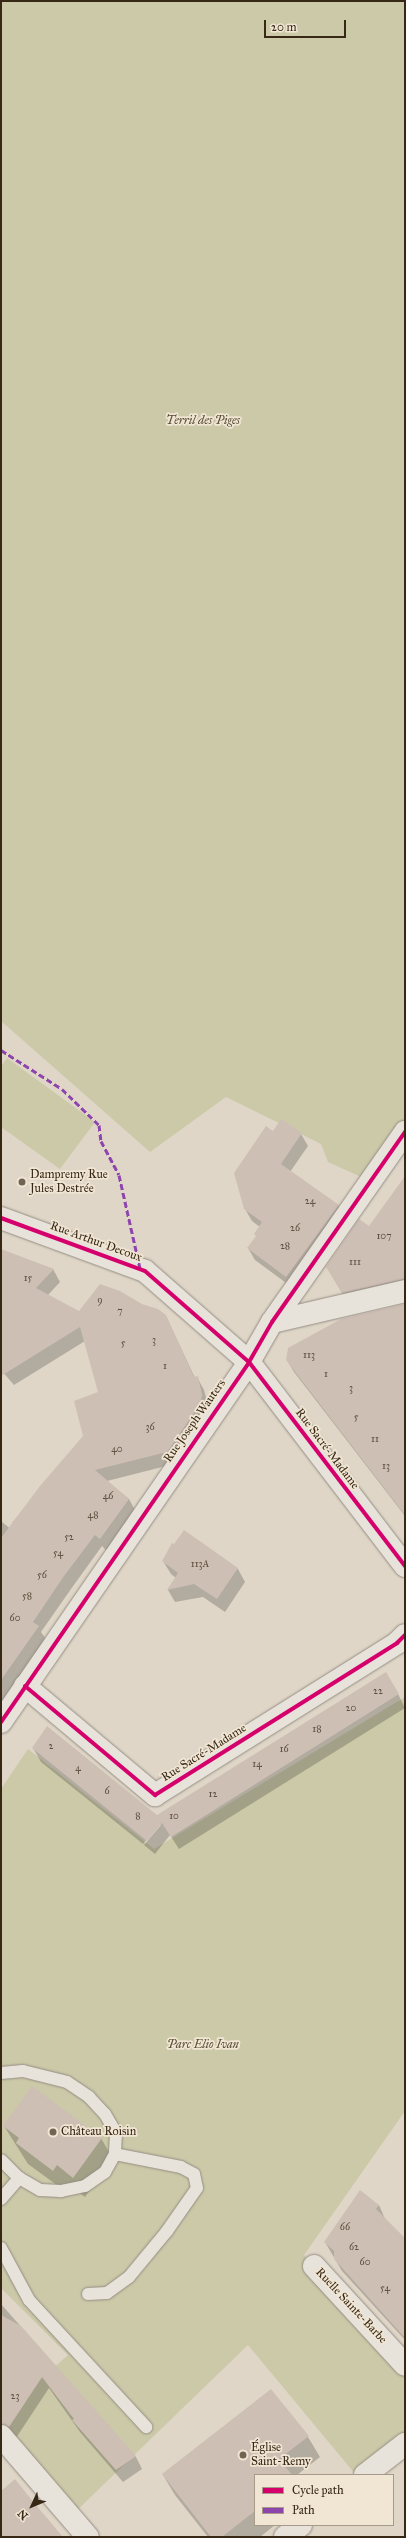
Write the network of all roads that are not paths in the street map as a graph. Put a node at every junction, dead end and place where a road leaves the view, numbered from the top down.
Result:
1 (405, 1132) edge
2 (1, 1218) edge
3 (405, 1291) edge
4 (272, 1322) junction
5 (249, 1362) junction
6 (405, 1566) edge
7 (405, 1635) edge
8 (25, 1686) junction
9 (1, 1722) edge
10 (1, 2073) edge
11 (115, 2154) junction
12 (1, 2160) edge
13 (19, 2178) junction
14 (1, 2199) edge
15 (1, 2248) edge
16 (314, 2266) dead end
17 (88, 2294) dead end
18 (405, 2365) edge
19 (146, 2427) dead end
20 (1, 2436) edge
21 (405, 2444) edge
22 (366, 2474) edge
23 (300, 2526) edge
24 (88, 2537) edge
25 (285, 2537) edge

1 - 4 street, Rue Joseph Wauters
2 - 5 street, Rue Arthur Decoux
3 - 4 street
4 - 5 street, Rue Joseph Wauters
5 - 6 street, Rue Sacré-Madame
5 - 8 street, Rue Joseph Wauters
7 - 8 street, Rue Sacré-Madame
8 - 9 street, Rue Joseph Wauters
10 - 11 lane
11 - 13 lane
11 - 17 lane
12 - 13 lane
13 - 14 lane
15 - 19 lane
16 - 18 street, Ruelle Sainte-Barbe
20 - 24 street
21 - 22 street
23 - 25 street

